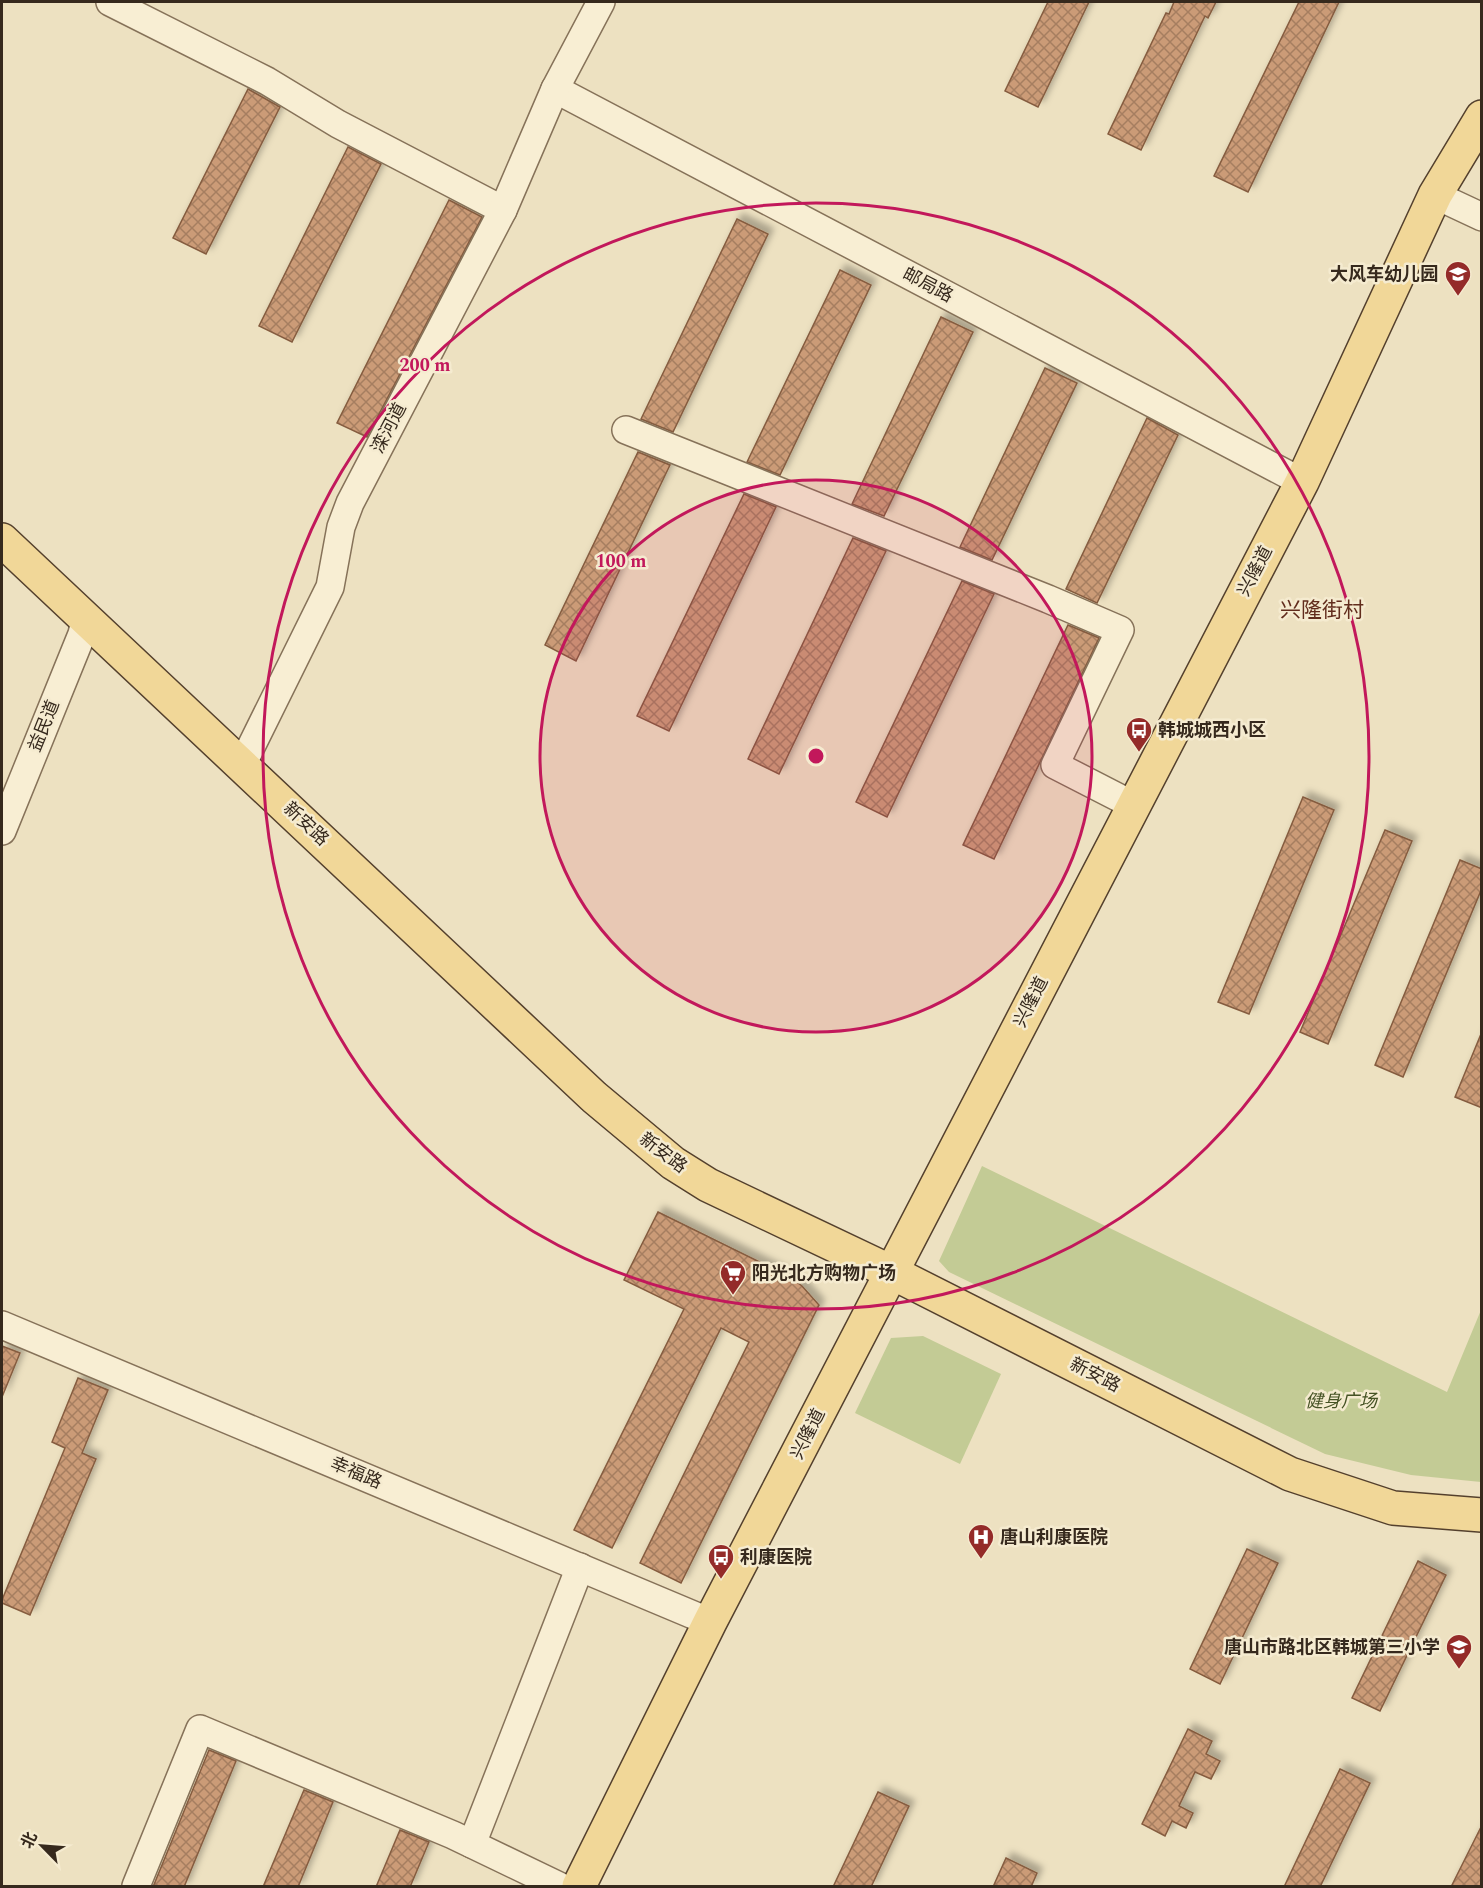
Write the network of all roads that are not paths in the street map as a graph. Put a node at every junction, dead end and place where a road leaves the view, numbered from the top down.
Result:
1 (110, 2) edge
2 (601, 2) edge
3 (555, 89) junction
4 (1482, 117) edge
5 (1435, 195) junction
6 (503, 210) junction
7 (1482, 217) edge
8 (626, 429) dead end
9 (1302, 482) junction
10 (2, 540) edge
11 (2, 556) edge
12 (83, 627) junction
13 (243, 765) junction
14 (1133, 804) junction
15 (2, 831) edge
16 (888, 1277) junction
17 (2, 1325) edge
18 (1482, 1515) edge
19 (1482, 1528) edge
20 (580, 1567) junction
21 (710, 1622) junction
22 (472, 1844) junction
23 (136, 1887) edge
24 (559, 1887) edge
25 (579, 1887) edge

1 - 6 street
2 - 3 street, 滦河道
3 - 6 street, 滦河道
3 - 9 street, 邮局路
4 - 5 main road, 兴隆道
5 - 7 street
5 - 9 main road, 兴隆道
6 - 13 street, 滦河道
8 - 14 street
9 - 14 main road, 兴隆道
10 - 12 main road, 新安路
11 - 12 main road, 新安路
12 - 13 main road, 新安路
12 - 15 street, 益民道
12 - 16 main road, 新安路
13 - 16 main road, 新安路
14 - 16 main road, 兴隆道
16 - 18 main road, 新安路
16 - 19 main road, 新安路
16 - 21 main road, 兴隆道
17 - 20 street, 幸福路
20 - 21 street, 幸福路
20 - 22 street
21 - 25 main road, 兴隆道
22 - 23 street
22 - 24 street

